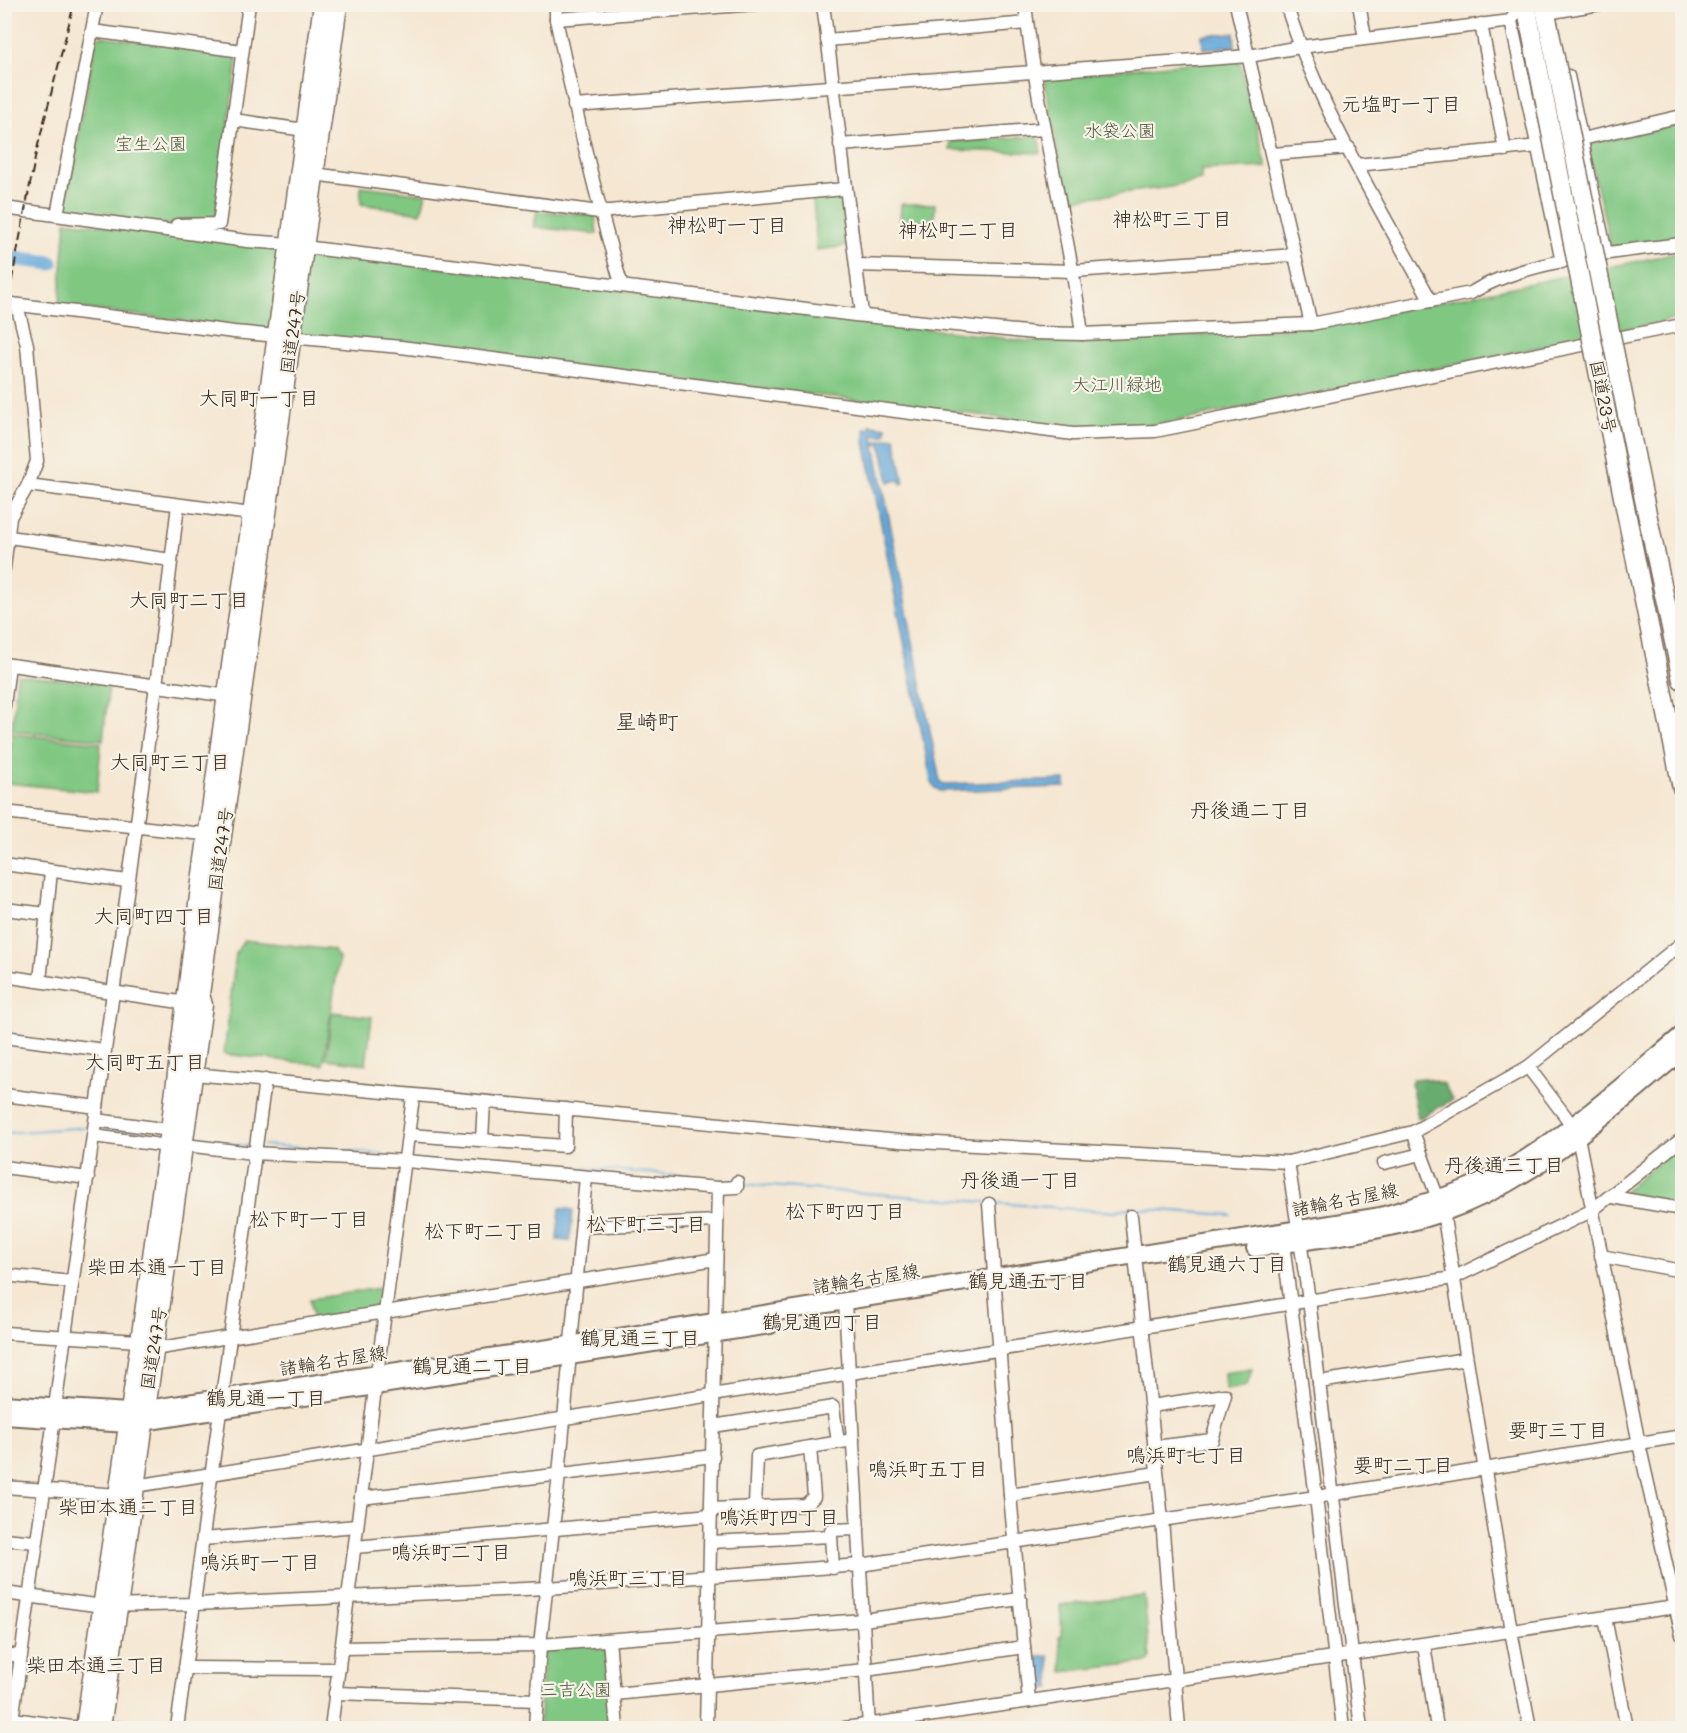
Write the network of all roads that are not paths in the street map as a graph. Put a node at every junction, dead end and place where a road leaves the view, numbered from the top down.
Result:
1 (98, 4) edge
2 (249, 4) edge
3 (322, 4) edge
4 (338, 4) edge
5 (556, 4) edge
6 (756, 4) edge
7 (823, 4) edge
8 (1025, 4) edge
9 (1236, 4) edge
10 (1286, 4) edge
11 (1359, 4) edge
12 (1520, 4) edge
13 (1526, 4) edge
14 (1600, 4) edge
15 (1544, 16) edge
16 (556, 19) junction
17 (1511, 21) junction
18 (1027, 23) junction
19 (1481, 24) junction
20 (92, 31) junction
21 (1365, 38) junction
22 (827, 40) junction
23 (1300, 46) junction
24 (242, 51) junction
25 (1249, 56) junction
26 (1036, 73) junction
27 (832, 87) junction
28 (574, 106) junction
29 (1683, 116) edge
30 (233, 120) junction
31 (1044, 129) junction
32 (305, 130) junction
33 (1582, 139) junction
34 (840, 145) junction
35 (1538, 146) junction
36 (1349, 148) junction
37 (1505, 150) junction
38 (1272, 154) junction
39 (1357, 165) junction
40 (314, 174) junction
41 (844, 189) junction
42 (4, 208) edge
43 (599, 212) junction
44 (57, 215) junction
45 (165, 229) junction
46 (1683, 244) edge
47 (297, 245) junction
48 (1606, 253) junction
49 (1295, 255) junction
50 (1562, 262) junction
51 (856, 265) junction
52 (1074, 271) junction
53 (622, 286) junction
54 (1431, 302) junction
55 (11, 304) edge
56 (862, 314) junction
57 (1311, 324) junction
58 (1683, 325) edge
59 (1082, 334) junction
60 (285, 336) junction
61 (28, 485) junction
62 (178, 505) junction
63 (260, 515) junction
64 (9, 537) junction
65 (171, 560) junction
66 (4, 568) edge
67 (7, 665) edge
68 (1683, 680) edge
69 (156, 686) junction
70 (228, 696) junction
71 (4, 706) edge
72 (1683, 788) edge
73 (4, 812) edge
74 (137, 828) junction
75 (215, 835) junction
76 (4, 864) edge
77 (51, 871) junction
78 (127, 881) junction
79 (4, 909) edge
80 (47, 914) junction
81 (1683, 943) edge
82 (4, 976) edge
83 (40, 981) junction
84 (112, 991) junction
85 (194, 1004) junction
86 (1683, 1035) edge
87 (4, 1036) edge
88 (104, 1050) junction
89 (1683, 1051) edge
90 (1528, 1067) junction
91 (194, 1074) junction
92 (265, 1080) junction
93 (4, 1095) edge
94 (413, 1096) junction
95 (484, 1102) junction
96 (97, 1107) junction
97 (566, 1109) junction
98 (96, 1120) junction
99 (1575, 1131) junction
100 (1413, 1132) junction
101 (410, 1135) junction
102 (94, 1136) junction
103 (1683, 1139) edge
104 (174, 1140) junction
105 (482, 1140) junction
106 (253, 1153) junction
107 (1421, 1154) junction
108 (406, 1161) junction
109 (1288, 1162) junction
110 (1384, 1163) dead end
111 (4, 1167) edge
112 (586, 1177) junction
113 (88, 1178) junction
114 (737, 1184) dead end
115 (718, 1188) junction
116 (1612, 1197) junction
117 (989, 1204) dead end
118 (1440, 1206) junction
119 (1683, 1209) edge
120 (1592, 1211) junction
121 (1131, 1216) dead end
122 (717, 1221) junction
123 (582, 1227) junction
124 (1300, 1235) junction
125 (1283, 1244) junction
126 (1601, 1256) junction
127 (716, 1259) junction
128 (1138, 1261) junction
129 (1683, 1271) edge
130 (4, 1275) edge
131 (1454, 1278) junction
132 (72, 1282) junction
133 (577, 1283) junction
134 (996, 1283) junction
135 (1309, 1300) junction
136 (1291, 1303) junction
137 (845, 1307) junction
138 (384, 1313) junction
139 (1143, 1327) junction
140 (715, 1328) junction
141 (4, 1333) edge
142 (228, 1336) junction
143 (64, 1337) junction
144 (147, 1345) junction
145 (1001, 1350) junction
146 (569, 1351) junction
147 (1466, 1359) junction
148 (850, 1373) junction
149 (377, 1380) junction
150 (1319, 1382) junction
151 (714, 1394) junction
152 (4, 1404) edge
153 (221, 1404) junction
154 (1150, 1406) junction
155 (54, 1413) junction
156 (4, 1416) edge
157 (136, 1416) junction
158 (564, 1417) junction
159 (713, 1426) junction
160 (1683, 1436) edge
161 (853, 1440) junction
162 (838, 1442) junction
163 (1640, 1444) junction
164 (810, 1446) junction
165 (1155, 1447) junction
166 (368, 1449) junction
167 (713, 1456) junction
168 (1484, 1470) junction
169 (211, 1472) junction
170 (1157, 1473) junction
171 (559, 1475) junction
172 (135, 1486) junction
173 (4, 1487) edge
174 (43, 1490) junction
175 (1332, 1494) junction
176 (1010, 1495) junction
177 (119, 1496) junction
178 (1316, 1497) junction
179 (361, 1498) junction
180 (755, 1507) junction
181 (711, 1512) junction
182 (1162, 1520) junction
183 (357, 1526) junction
184 (858, 1528) junction
185 (554, 1531) junction
186 (831, 1536) junction
187 (4, 1539) edge
188 (203, 1539) junction
189 (36, 1542) junction
190 (711, 1542) junction
191 (1016, 1542) junction
192 (355, 1547) junction
193 (860, 1565) junction
194 (833, 1568) junction
195 (710, 1577) junction
196 (547, 1588) junction
197 (4, 1593) edge
198 (29, 1597) junction
199 (348, 1597) junction
200 (1020, 1599) junction
201 (194, 1604) junction
202 (111, 1606) junction
203 (1680, 1607) edge
204 (1605, 1618) junction
205 (863, 1620) junction
206 (1511, 1631) junction
207 (708, 1632) junction
208 (1683, 1635) edge
209 (609, 1640) junction
210 (1424, 1644) junction
211 (540, 1645) junction
212 (1024, 1647) junction
213 (341, 1648) junction
214 (4, 1654) edge
215 (1352, 1655) junction
216 (20, 1656) junction
217 (1335, 1657) junction
218 (185, 1668) junction
219 (339, 1669) junction
220 (866, 1670) junction
221 (1175, 1682) junction
222 (707, 1686) junction
223 (335, 1693) junction
224 (614, 1694) junction
225 (536, 1700) junction
226 (1029, 1701) junction
227 (9, 1722) edge
228 (869, 1727) edge
229 (79, 1728) edge
230 (99, 1728) edge
231 (177, 1728) edge
232 (330, 1728) edge
233 (536, 1728) edge
234 (617, 1728) edge
235 (706, 1728) edge
236 (845, 1728) edge
237 (1179, 1728) edge
238 (1343, 1728) edge
239 (1360, 1728) edge
240 (1437, 1728) edge
241 (1530, 1728) edge
242 (1627, 1728) edge

1 - 20 street
2 - 24 street
3 - 32 highway, 国道247号
4 - 40 highway, 国道247号
5 - 16 street
6 - 16 street
7 - 22 street
8 - 18 street
9 - 25 street
10 - 23 street
11 - 21 street
12 - 17 street
13 - 15 highway, 国道23号
14 - 15 street
15 - 33 street
15 - 68 highway, 国道23号, bridge
15 - 72 highway, 国道23号, bridge
16 - 28 street
17 - 19 street
17 - 35 street
18 - 22 street
18 - 26 street
19 - 21 street
19 - 37 street
20 - 24 street
20 - 44 street
21 - 23 street
22 - 27 street
23 - 25 street
23 - 36 street
24 - 30 street
25 - 26 street
25 - 38 street
26 - 27 street
26 - 31 street
27 - 28 street
27 - 34 street
28 - 43 street
29 - 33 street
30 - 32 street
30 - 45 street
31 - 34 street
31 - 52 street
32 - 47 highway, 国道247号
33 - 48 street
34 - 41 street
35 - 37 street
35 - 50 street
36 - 38 street
36 - 39 street
37 - 39 street
38 - 49 street
39 - 54 street
40 - 43 street
40 - 47 highway, 国道247号
41 - 43 street
41 - 51 street
42 - 44 street
43 - 53 street
44 - 45 street
45 - 47 street
46 - 48 street
47 - 53 street
47 - 60 highway, 国道247号
48 - 50 street
49 - 52 street
49 - 57 street
50 - 54 street
51 - 52 street
51 - 56 street
52 - 59 street
53 - 56 street
54 - 57 street
55 - 60 street
55 - 61 street
56 - 59 street
57 - 59 street
58 - 60 street
60 - 63 highway, 国道247号
61 - 62 street
61 - 64 street
62 - 63 street
62 - 65 street
63 - 70 highway, 国道247号
63 - 75 highway, 国道247号
64 - 65 street
64 - 66 street
65 - 69 street
67 - 69 street
67 - 71 street
69 - 70 street
69 - 74 street
70 - 75 highway, 国道247号
73 - 74 street
74 - 75 street
74 - 78 street
75 - 85 highway, 国道247号
76 - 77 street
77 - 78 street
77 - 80 street
78 - 84 street
79 - 80 street
80 - 83 street
81 - 90 street
82 - 83 street
83 - 84 street
84 - 85 street
84 - 88 street
85 - 91 highway, 国道247号
85 - 104 highway, 国道247号
86 - 99 main road, 諸輪名古屋線
87 - 88 street
88 - 96 street
89 - 99 main road, 諸輪名古屋線
90 - 99 street
90 - 100 street
91 - 92 street
91 - 104 highway, 国道247号
92 - 94 street
92 - 106 street
93 - 96 street
94 - 95 street
94 - 101 street
95 - 97 street
95 - 105 street
96 - 98 street
97 - 105 street
97 - 109 street
98 - 102 street
98 - 104 street
99 - 118 main road, 諸輪名古屋線
99 - 120 street
100 - 107 street
100 - 109 street
101 - 105 street
101 - 108 street
102 - 104 street
102 - 113 street
103 - 116 street
104 - 106 street
104 - 144 highway, 国道247号
106 - 108 street
106 - 142 street
107 - 110 street
107 - 118 street
108 - 112 street
108 - 138 street
109 - 124 street
111 - 113 street
112 - 115 street
112 - 123 street
113 - 132 street
114 - 115 street
115 - 122 street
116 - 119 street
116 - 120 street
117 - 134 street
118 - 124 main road, 諸輪名古屋線
118 - 131 street
120 - 126 street
120 - 131 street
121 - 128 street
122 - 123 street
122 - 127 street
123 - 133 street
124 - 125 main road, 諸輪名古屋線
124 - 128 main road, 諸輪名古屋線
124 - 135 street
125 - 128 main road, 諸輪名古屋線
125 - 136 street
126 - 129 street
126 - 163 street
127 - 133 street
127 - 140 street
128 - 134 main road, 諸輪名古屋線
128 - 139 street
130 - 132 street
131 - 135 street
131 - 147 street
132 - 143 street
133 - 138 street
133 - 146 street
134 - 137 main road, 諸輪名古屋線
134 - 145 street
135 - 136 street
135 - 150 street
136 - 139 street
136 - 178 street
137 - 140 main road, 諸輪名古屋線
137 - 148 street
138 - 142 street
138 - 149 street
139 - 145 street
139 - 154 street
140 - 146 main road, 諸輪名古屋線
140 - 151 street
141 - 143 street
142 - 144 street
142 - 153 street
143 - 144 street
143 - 155 street
144 - 157 highway, 国道247号
145 - 148 street
145 - 176 street
146 - 149 main road, 諸輪名古屋線
146 - 158 street
147 - 150 street
147 - 168 street
148 - 151 street
148 - 161 street
149 - 153 main road, 諸輪名古屋線
149 - 166 street
150 - 175 street
151 - 158 street
151 - 159 street
152 - 155 main road, 諸輪名古屋線
153 - 157 main road, 諸輪名古屋線
153 - 169 street
154 - 165 street
154 - 165 street
155 - 156 main road, 諸輪名古屋線
155 - 157 main road, 諸輪名古屋線
155 - 174 street
157 - 172 highway, 国道247号
157 - 177 highway, 国道247号
158 - 166 street
158 - 171 street
159 - 162 street
159 - 167 street
160 - 163 street
161 - 162 street
161 - 184 street
162 - 164 street
163 - 168 street
163 - 203 street
164 - 180 street
164 - 180 street
165 - 170 street
166 - 169 street
166 - 179 street
167 - 171 street
167 - 181 street
168 - 175 street
168 - 206 street
169 - 172 street
169 - 188 street
170 - 176 street
170 - 182 street
171 - 179 street
171 - 185 street
172 - 202 highway, 国道247号
173 - 174 street
174 - 177 street
174 - 189 street
175 - 178 street
175 - 215 street
176 - 191 street
177 - 202 highway, 国道247号
178 - 182 street
178 - 217 street
179 - 183 street
180 - 181 street
181 - 185 street
181 - 190 street
182 - 191 street
182 - 221 street
183 - 188 street
183 - 192 street
184 - 186 street
184 - 193 street
185 - 192 street
185 - 196 street
186 - 190 street
186 - 194 street
187 - 189 street
188 - 201 street
189 - 198 street
190 - 195 street
191 - 193 street
191 - 200 street
192 - 199 street
193 - 194 street
193 - 205 street
194 - 195 street
195 - 196 street
195 - 207 street
196 - 199 street
196 - 211 street
197 - 198 street
198 - 202 street
198 - 216 street
199 - 201 street
199 - 213 street
200 - 205 street
200 - 212 street
201 - 202 street
201 - 218 street
202 - 230 highway, 国道247号
203 - 204 street
203 - 208 street
204 - 206 street
204 - 242 street
205 - 207 street
205 - 220 street
206 - 210 street
206 - 241 street
207 - 209 street
207 - 222 street
209 - 211 street
209 - 224 street
210 - 215 street
210 - 240 street
211 - 213 street
211 - 225 street
212 - 220 street
212 - 226 street
213 - 219 street
214 - 216 street
215 - 217 street
215 - 239 street
216 - 227 street
217 - 221 street
217 - 238 street
218 - 219 street
218 - 231 street
219 - 223 street
220 - 222 street
220 - 228 street
221 - 226 street
221 - 237 street
222 - 224 street
222 - 235 street
223 - 225 street
223 - 232 street
224 - 234 street
225 - 233 street
226 - 228 street
227 - 229 street
228 - 236 street

